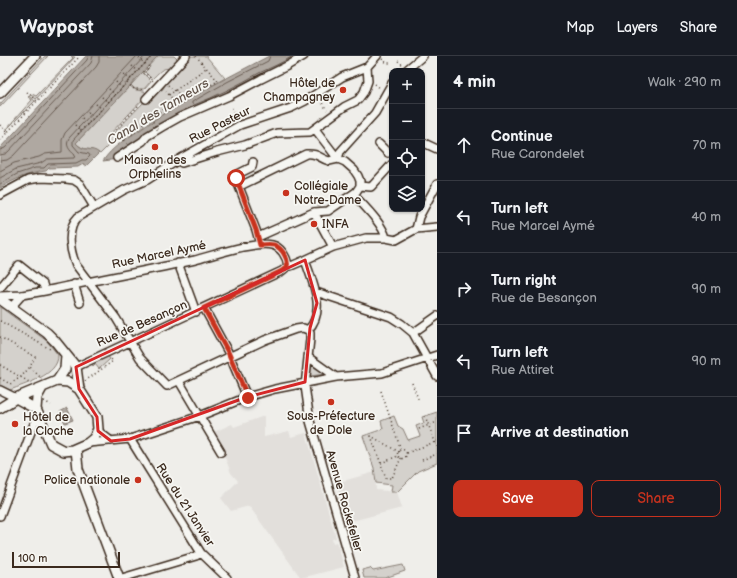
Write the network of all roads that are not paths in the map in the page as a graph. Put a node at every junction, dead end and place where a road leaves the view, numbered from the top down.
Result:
1 (36, 56) edge
2 (186, 56) edge
3 (304, 56) edge
4 (379, 56) edge
5 (423, 56) edge
6 (367, 67) junction
7 (409, 68) edge
8 (389, 88) edge
9 (0, 93) edge
10 (146, 99) road end
11 (315, 129) junction
12 (425, 143) edge
13 (379, 144) dead end
14 (437, 149) edge
15 (388, 153) dead end
16 (117, 158) dead end
17 (338, 159) junction
18 (178, 161) junction
19 (253, 162) dead end
20 (389, 167) edge
21 (437, 184) edge
22 (240, 186) junction
23 (360, 186) junction
24 (354, 195) junction
25 (0, 196) edge
26 (94, 207) junction
27 (314, 212) junction
28 (437, 227) edge
29 (416, 229) junction
30 (258, 237) junction
31 (386, 238) junction
32 (260, 245) junction
33 (333, 246) junction
34 (305, 260) junction
35 (178, 263) junction
36 (288, 266) junction
37 (88, 281) junction
38 (74, 284) junction
39 (0, 288) edge
40 (45, 290) junction
41 (316, 292) junction
42 (22, 295) junction
43 (0, 296) edge
44 (0, 299) edge
45 (80, 304) dead end
46 (204, 308) junction
47 (14, 309) junction
48 (196, 312) junction
49 (437, 316) edge
50 (308, 330) junction
51 (413, 333) junction
52 (130, 341) junction
53 (66, 355) junction
54 (437, 355) edge
55 (230, 357) junction
56 (308, 357) junction
57 (427, 358) junction
58 (79, 363) junction
59 (437, 376) edge
60 (336, 377) junction
61 (57, 381) junction
62 (179, 381) junction
63 (305, 382) junction
64 (42, 383) junction
65 (81, 385) junction
66 (0, 390) edge
67 (16, 398) junction
68 (248, 398) junction
69 (0, 408) edge
70 (37, 411) junction
71 (200, 416) junction
72 (98, 431) junction
73 (130, 439) junction
74 (111, 441) junction
75 (88, 443) junction
76 (76, 449) junction
77 (221, 452) dead end
78 (0, 516) edge
79 (201, 553) junction
80 (121, 578) edge
81 (227, 578) edge
82 (355, 578) edge

1 - 9 main road
2 - 10 street
3 - 16 street
4 - 6 street, Rue Pasteur
5 - 7 street
6 - 11 street
6 - 18 street, Rue Pasteur
8 - 17 street
11 - 17 street
11 - 18 street
12 - 14 street
13 - 15 street
17 - 22 street
17 - 23 street
18 - 26 street, Rue Pasteur
19 - 22 street
20 - 23 street
21 - 29 street
22 - 30 street
23 - 24 street
24 - 27 street
24 - 31 street
25 - 26 street
26 - 37 street, Rue Pasteur
27 - 30 street
27 - 33 street
28 - 29 street
29 - 31 street, Rue de Besançon
30 - 32 street
31 - 33 street, Rue de Besançon
32 - 35 street, Rue Marcel Aymé
32 - 36 street, Rue Marcel Aymé
33 - 34 street, Rue de Besançon
34 - 36 street, Rue de Besançon
34 - 41 street
35 - 37 street, Rue Marcel Aymé
35 - 48 street
36 - 46 street, Rue de Besançon
37 - 38 street, Rue Marcel Aymé
37 - 52 street, Rue Pasteur
38 - 40 street, Rue Marcel Aymé
38 - 45 street
39 - 40 street
40 - 42 street, Rue Marcel Aymé
41 - 50 street
41 - 51 street
42 - 43 street, Rue Marcel Aymé
42 - 47 street
44 - 47 main road
46 - 48 street, Rue de Besançon
46 - 55 street
47 - 53 main road
48 - 52 street, Rue de Besançon
49 - 51 street
50 - 55 street
50 - 56 street, Avenue Rockefeller
51 - 57 street
52 - 58 street, Rue de Besançon
52 - 62 street, Rue Pasteur
53 - 58 main road
53 - 61 main road
54 - 57 street
55 - 62 street
55 - 68 street
56 - 60 street
56 - 63 street, Avenue Rockefeller
57 - 59 street
57 - 60 street
58 - 65 main road
60 - 63 street
61 - 64 main road
61 - 65 main road
62 - 71 street
63 - 68 street
63 - 82 street, Avenue Rockefeller
64 - 67 main road
64 - 70 main road
65 - 72 main road
66 - 67 street
67 - 69 main road
67 - 70 main road
68 - 71 street
70 - 76 main road
70 - 78 street
71 - 73 street
71 - 77 street
72 - 74 street
72 - 75 main road
73 - 74 street
73 - 79 street, Rue du 21 Janvier
74 - 75 street
75 - 76 main road
76 - 80 main road
79 - 80 street
79 - 81 street, Rue du 21 Janvier

